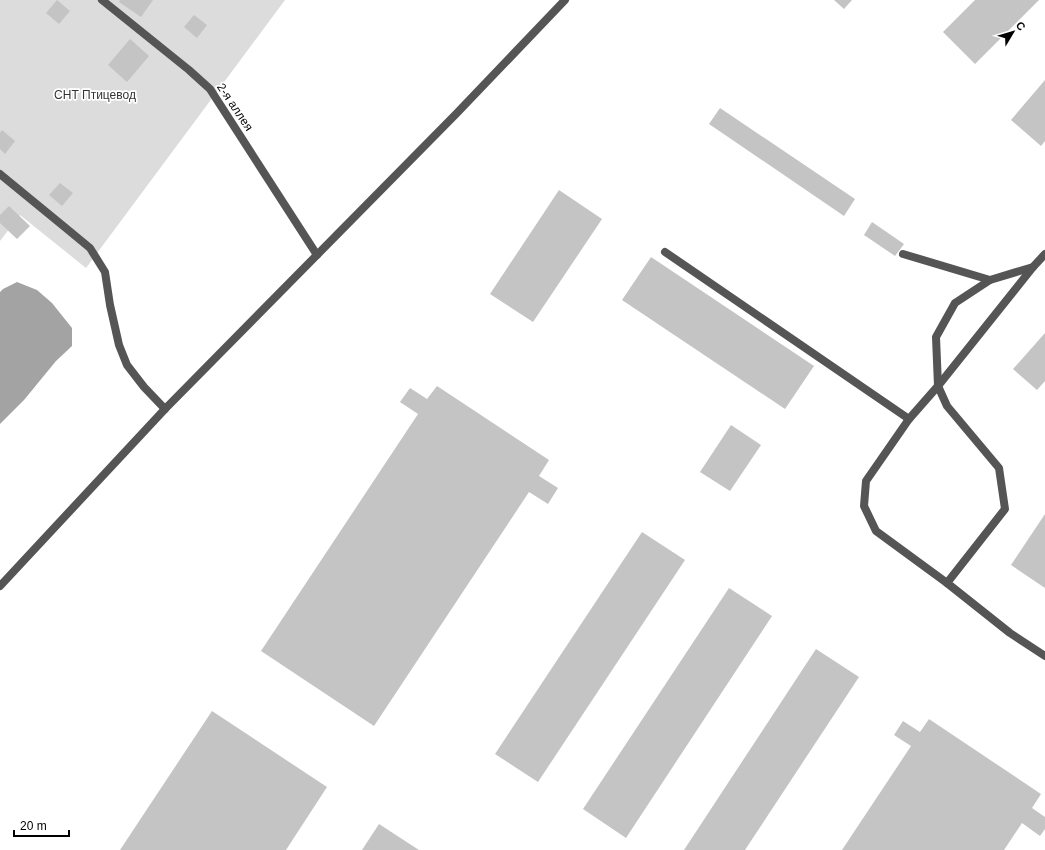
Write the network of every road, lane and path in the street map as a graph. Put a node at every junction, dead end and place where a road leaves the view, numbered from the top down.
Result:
1 (102, 0) edge
2 (565, 0) edge
3 (0, 174) edge
4 (665, 252) dead end
5 (903, 254) dead end
6 (1045, 254) edge
7 (317, 255) junction
8 (1033, 268) junction
9 (990, 280) junction
10 (938, 386) junction
11 (165, 409) junction
12 (909, 419) junction
13 (946, 583) junction
14 (0, 586) edge
15 (1045, 656) edge

1 - 7 street, 2-я аллея
2 - 7 street
3 - 11 street
4 - 12 street
5 - 9 street
6 - 8 street
7 - 11 street
8 - 9 street
8 - 10 street
9 - 10 street
10 - 12 street
10 - 13 street
11 - 14 street
12 - 13 street
13 - 15 street

